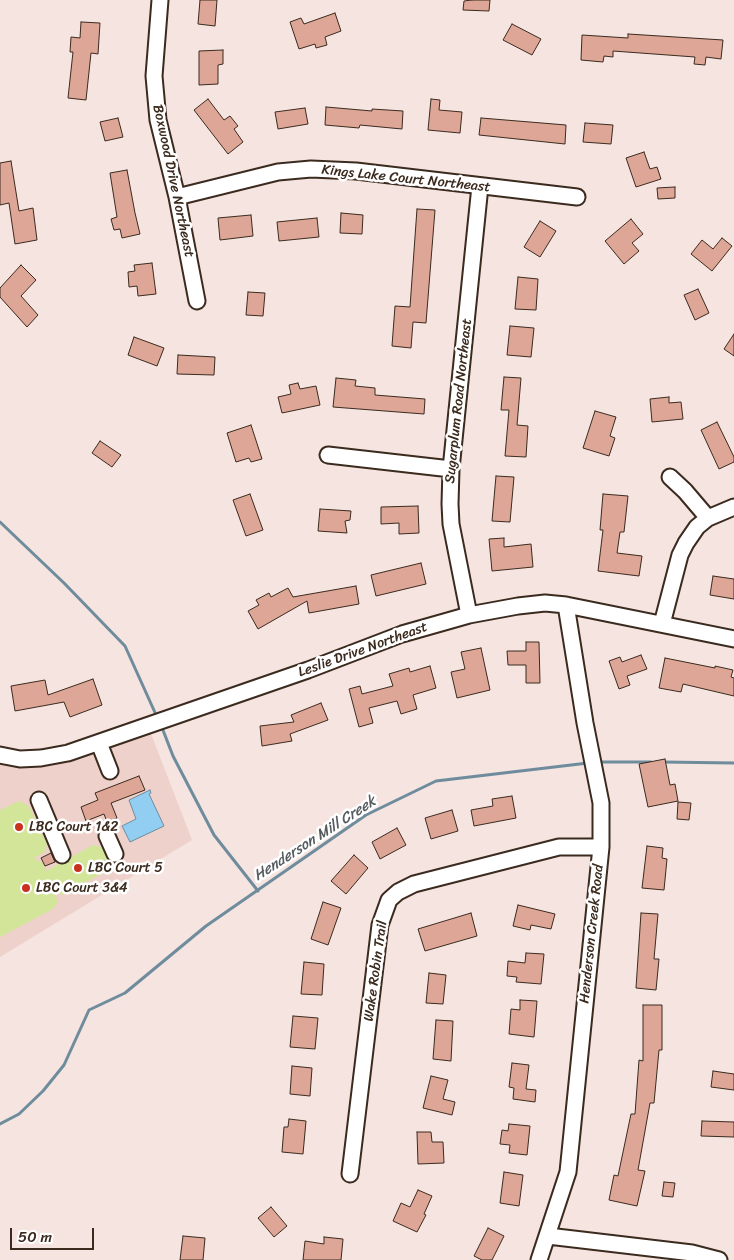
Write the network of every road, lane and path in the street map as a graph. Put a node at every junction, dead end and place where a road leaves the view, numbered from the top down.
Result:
1 (160, 0) edge
2 (480, 186) junction
3 (176, 197) junction
4 (577, 197) dead end
5 (197, 301) dead end
6 (328, 456) dead end
7 (451, 469) junction
8 (670, 476) dead end
9 (734, 507) edge
10 (708, 518) junction
11 (566, 605) junction
12 (469, 615) junction
13 (662, 624) junction
14 (734, 639) edge
15 (99, 742) junction
16 (0, 755) edge
17 (110, 771) dead end
18 (39, 800) dead end
19 (107, 836) dead end
20 (601, 847) junction
21 (115, 854) dead end
22 (62, 855) dead end
23 (350, 1174) dead end
24 (548, 1236) junction
25 (539, 1260) edge
26 (719, 1260) edge

1 - 3 street, Boxwood Drive Northeast
2 - 3 street, Kings Lake Court Northeast
2 - 4 street, Kings Lake Court Northeast
2 - 7 street, Sugarplum Road Northeast
3 - 5 street, Boxwood Drive Northeast
6 - 7 street
7 - 12 street, Sugarplum Road Northeast
8 - 10 street
9 - 10 street
10 - 13 street
11 - 12 street, Leslie Drive Northeast
11 - 13 street, Leslie Drive Northeast
11 - 20 street, Henderson Creek Road
12 - 15 street, Leslie Drive Northeast
13 - 14 street, Leslie Drive Northeast
15 - 16 street, Leslie Drive Northeast
15 - 17 street
18 - 22 street
19 - 21 street
20 - 23 street, Wake Robin Trail
20 - 24 street, Henderson Creek Road
24 - 25 street, Henderson Creek Road
24 - 26 street

